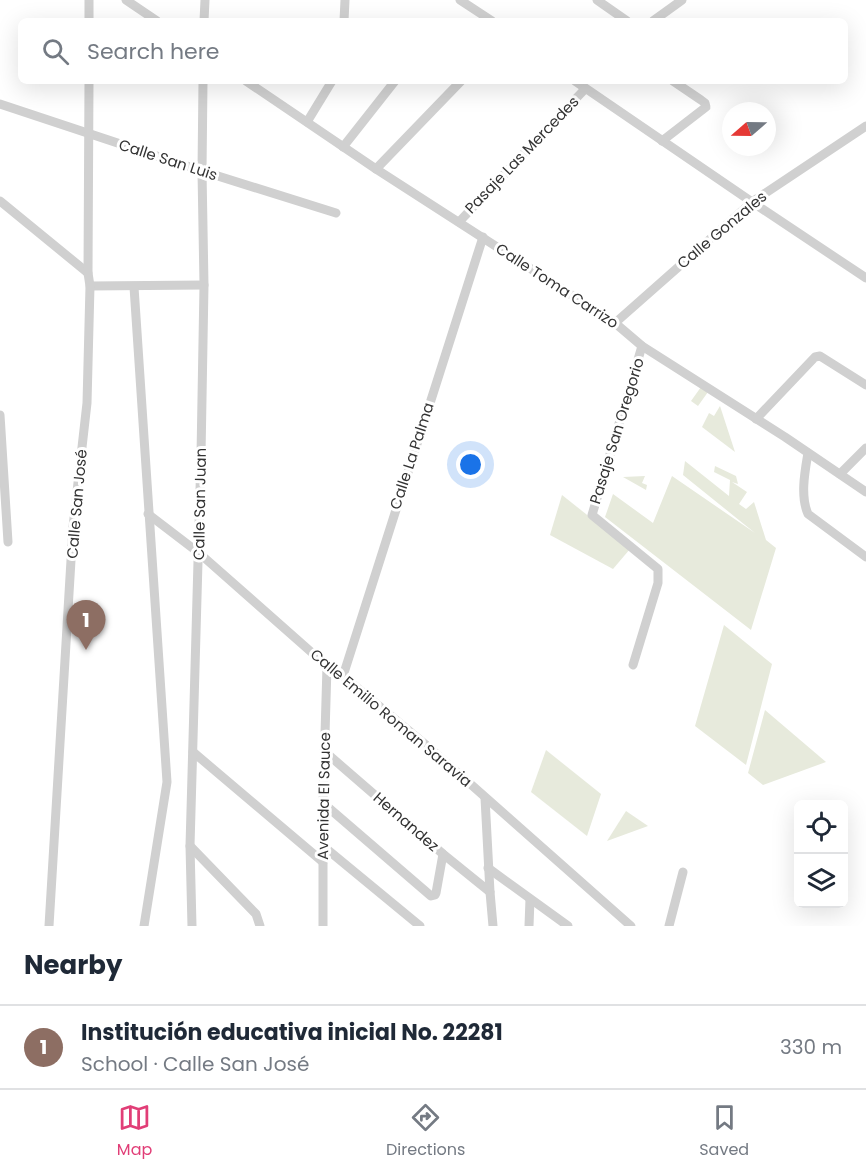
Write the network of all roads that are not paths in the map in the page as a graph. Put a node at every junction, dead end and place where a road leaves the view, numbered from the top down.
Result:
1 (89, 0) edge
2 (126, 0) edge
3 (205, 0) edge
4 (345, 0) edge
5 (460, 0) edge
6 (597, 0) edge
7 (682, 0) edge
8 (89, 18) edge
9 (153, 18) edge
10 (204, 18) edge
11 (344, 18) edge
12 (487, 18) edge
13 (623, 18) edge
14 (657, 18) edge
15 (89, 84) edge
16 (203, 84) edge
17 (250, 84) edge
18 (330, 84) edge
19 (393, 84) edge
20 (458, 84) edge
21 (579, 84) edge
22 (678, 84) edge
23 (585, 89) junction
24 (0, 104) edge
25 (307, 122) junction
26 (866, 126) edge
27 (89, 134) junction
28 (662, 141) junction
29 (343, 147) junction
30 (376, 169) junction
31 (202, 171) junction
32 (0, 201) edge
33 (752, 202) junction
34 (336, 213) dead end
35 (459, 222) junction
36 (483, 237) junction
37 (88, 273) junction
38 (866, 278) edge
39 (204, 285) junction
40 (90, 286) junction
41 (134, 287) junction
42 (615, 323) junction
43 (642, 346) junction
44 (866, 385) edge
45 (0, 414) edge
46 (756, 418) junction
47 (866, 448) edge
48 (808, 453) junction
49 (840, 474) junction
50 (866, 492) edge
51 (148, 514) junction
52 (8, 542) dead end
53 (199, 553) junction
54 (866, 557) edge
55 (633, 665) dead end
56 (327, 666) junction
57 (343, 676) junction
58 (324, 751) junction
59 (194, 752) junction
60 (485, 798) junction
61 (323, 803) junction
62 (190, 846) junction
63 (323, 846) junction
64 (443, 854) junction
65 (323, 862) junction
66 (488, 868) junction
67 (683, 872) dead end
68 (489, 892) junction
69 (530, 899) junction
70 (325, 924) edge
71 (49, 926) edge
72 (144, 926) edge
73 (192, 926) edge
74 (260, 926) edge
75 (420, 926) edge
76 (493, 926) edge
77 (529, 926) edge
78 (568, 926) edge
79 (631, 926) edge
80 (669, 926) edge

1 - 8 street
2 - 9 street
3 - 10 street
4 - 11 street
5 - 12 street
6 - 13 street
7 - 14 street
15 - 27 street, Calle San José
16 - 31 street, Calle San Juan
17 - 25 street, Calle Toma Carrizo
18 - 25 street
19 - 29 street
20 - 30 street
21 - 23 street
22 - 28 street
23 - 28 street
23 - 35 street, Pasaje Las Mercedes
24 - 27 street, Calle San Luis
25 - 29 street, Calle Toma Carrizo
26 - 33 street, Calle Gonzales
27 - 31 street, Calle San Luis
27 - 37 street, Calle San José
28 - 33 street
29 - 30 street, Calle Toma Carrizo
30 - 35 street, Calle Toma Carrizo
31 - 34 street, Calle San Luis
31 - 39 street, Calle San Juan
32 - 37 street
33 - 38 street
33 - 42 street, Calle Gonzales
35 - 36 street, Calle Toma Carrizo
36 - 42 street, Calle Toma Carrizo
36 - 57 street, Calle La Palma
37 - 40 street, Calle San José
39 - 41 street
39 - 53 street, Calle San Juan
40 - 41 street
40 - 71 street, Calle San José
41 - 51 street
42 - 43 street, Calle Toma Carrizo
43 - 46 street, Calle Toma Carrizo
43 - 55 street, Pasaje San Oregorio
44 - 46 street
45 - 52 street
46 - 48 street, Calle Toma Carrizo
47 - 49 street
48 - 49 street, Calle Toma Carrizo
48 - 54 street
49 - 50 street, Calle Toma Carrizo
51 - 53 street, Calle Emilio Roman Saravia
51 - 72 street
53 - 56 street, Calle Emilio Roman Saravia
53 - 59 street, Calle San Juan
56 - 57 street, Calle Emilio Roman Saravia
56 - 58 street, Avenida El Sauce
57 - 60 street, Calle Emilio Roman Saravia
58 - 61 street, Avenida El Sauce
58 - 64 street, Hernandez
59 - 62 street, Calle San Juan
59 - 65 street
60 - 66 street
60 - 79 street, Calle Emilio Roman Saravia
61 - 63 street, Avenida El Sauce
61 - 64 street
62 - 73 street, Calle San Juan
62 - 74 street
63 - 65 street, Avenida El Sauce
63 - 75 street
64 - 68 street, Hernandez
65 - 70 street, Avenida El Sauce
66 - 68 street
66 - 69 street
67 - 80 street
68 - 76 street
69 - 77 street
69 - 78 street

